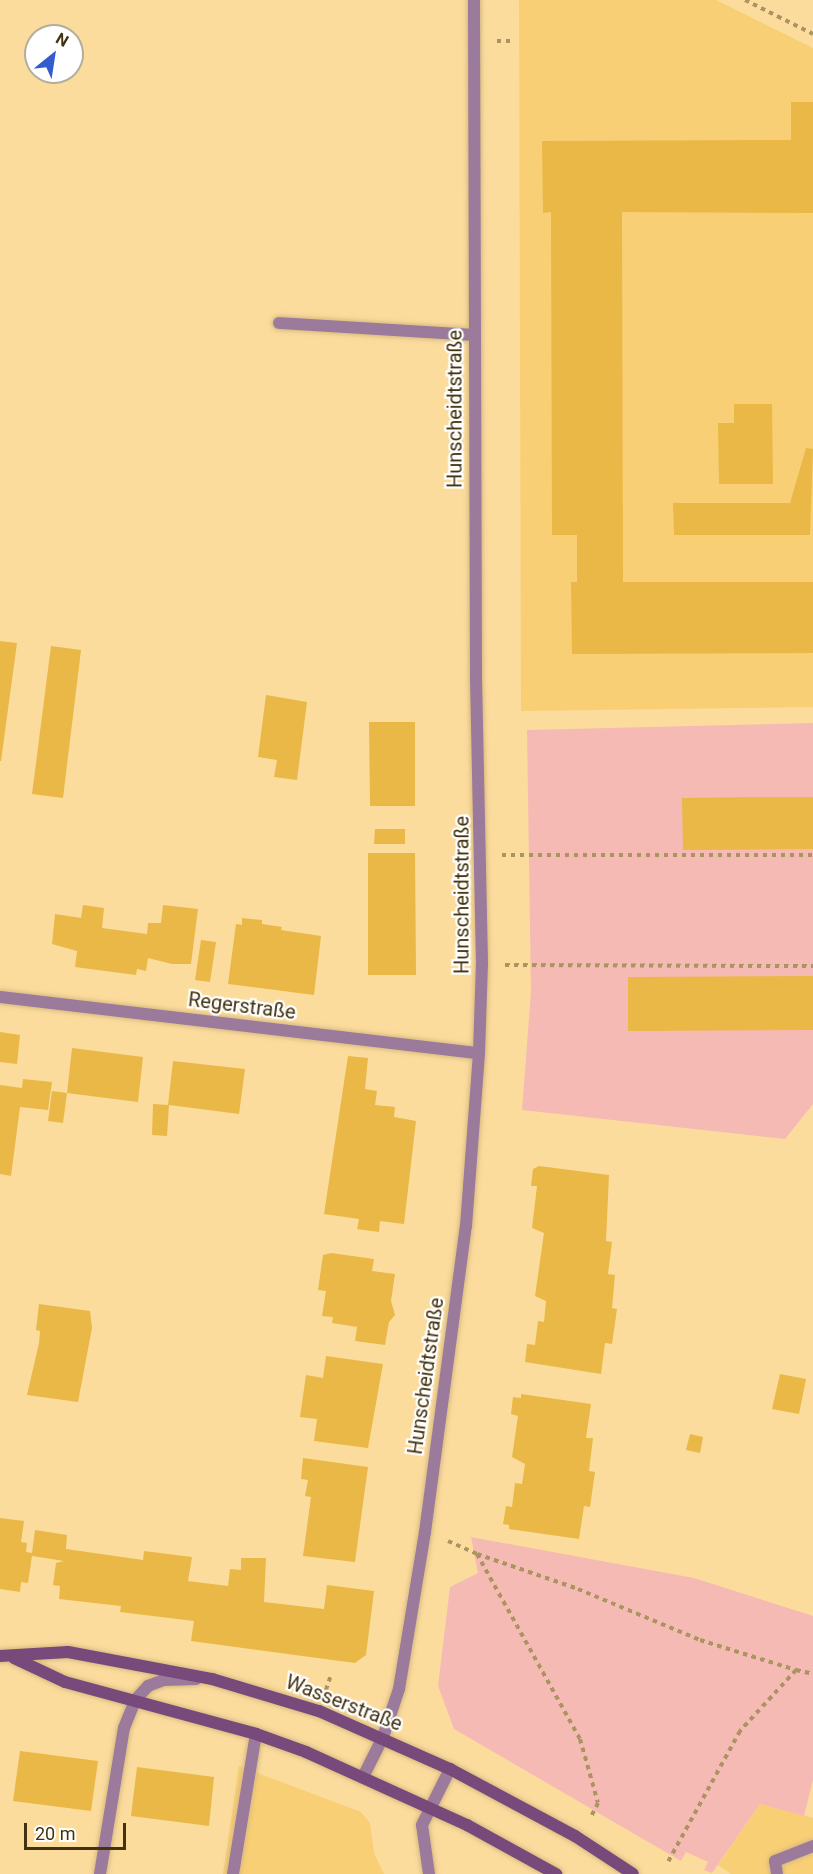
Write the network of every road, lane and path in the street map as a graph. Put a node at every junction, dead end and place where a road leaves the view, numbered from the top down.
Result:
1 (474, 0) edge
2 (745, 0) edge
3 (813, 34) edge
4 (279, 323) dead end
5 (473, 335) junction
6 (482, 855) junction
7 (813, 855) edge
8 (483, 964) junction
9 (813, 966) edge
10 (0, 997) edge
11 (479, 1053) junction
12 (443, 1539) dead end
13 (477, 1554) junction
14 (0, 1656) edge
15 (13, 1658) junction
16 (796, 1670) junction
17 (813, 1674) edge
18 (331, 1675) dead end
19 (213, 1678) junction
20 (325, 1693) dead end
21 (136, 1699) junction
22 (256, 1734) junction
23 (383, 1737) junction
24 (450, 1769) junction
25 (363, 1777) junction
26 (429, 1807) junction
27 (591, 1817) dead end
28 (813, 1846) edge
29 (668, 1862) dead end
30 (100, 1874) edge
31 (233, 1874) edge
32 (429, 1874) edge
33 (556, 1874) edge
34 (633, 1874) edge
35 (777, 1874) edge

1 - 5 street, Hunscheidtstraße
2 - 3 path
4 - 5 street
5 - 6 street, Hunscheidtstraße
6 - 7 path
6 - 8 street, Hunscheidtstraße
8 - 9 path
8 - 11 street, Hunscheidtstraße
10 - 11 street, Regerstraße
11 - 23 street, Hunscheidtstraße
12 - 13 path
13 - 16 path
13 - 27 path
14 - 15 main road, Wasserstraße
15 - 19 main road, Wasserstraße
15 - 21 main road, Wasserstraße
16 - 17 path
16 - 29 path
18 - 20 path
19 - 21 street
19 - 23 main road, Wasserstraße
21 - 22 main road, Wasserstraße
21 - 30 street
22 - 25 main road, Wasserstraße
22 - 31 street
23 - 24 main road, Wasserstraße
23 - 25 street, Hunscheidtstraße
24 - 26 street
24 - 34 main road, Wasserstraße
25 - 26 main road, Wasserstraße
26 - 32 street
26 - 33 main road, Wasserstraße
28 - 35 street

